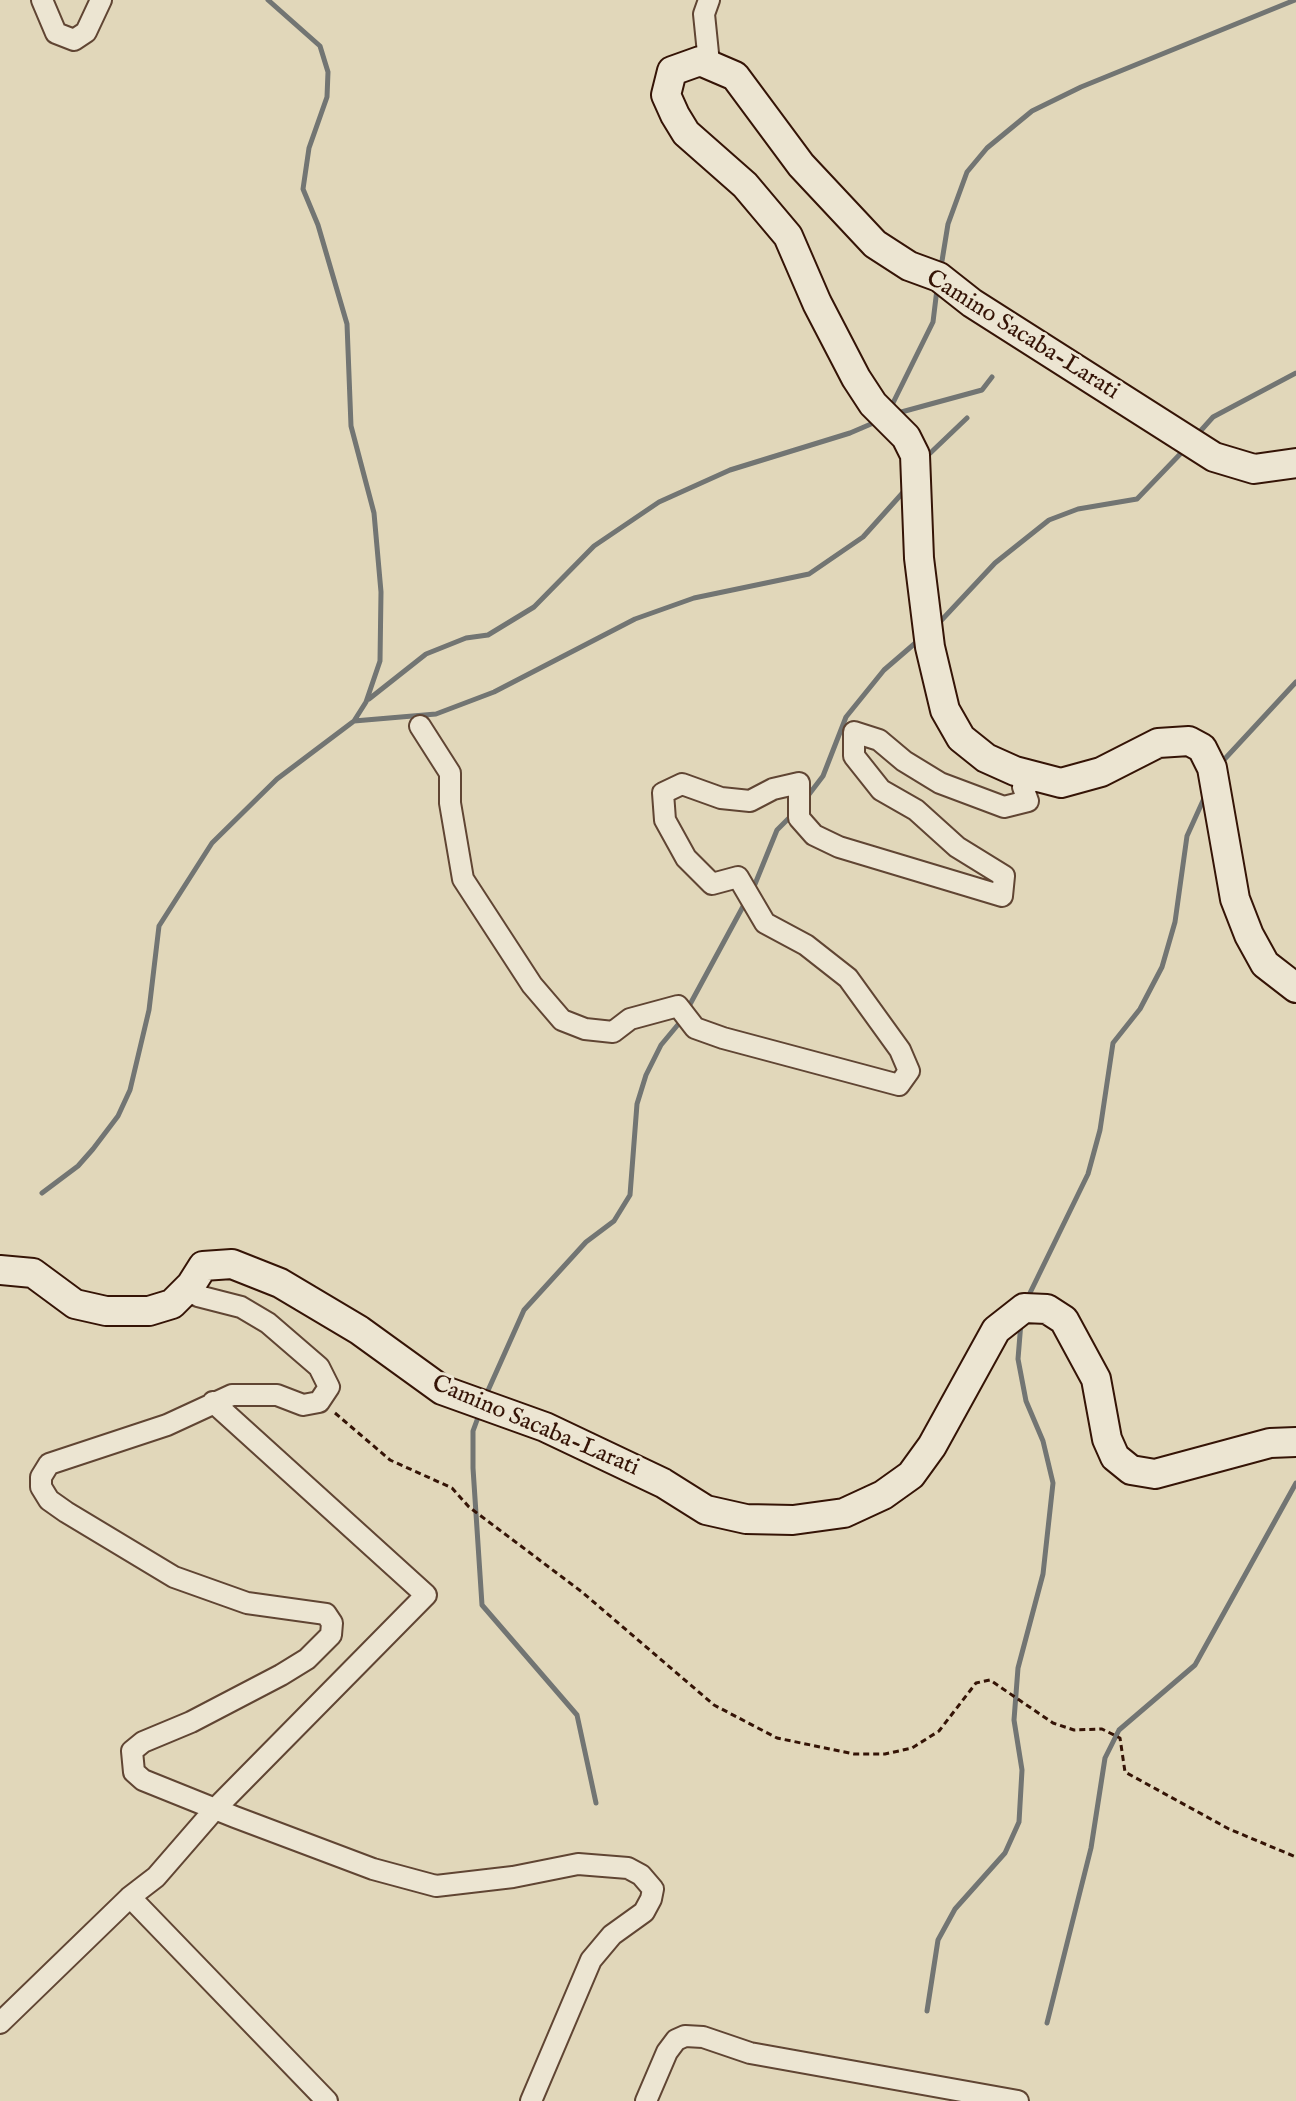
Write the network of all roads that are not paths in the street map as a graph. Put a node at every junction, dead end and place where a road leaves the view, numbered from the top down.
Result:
1 (42, 0) edge
2 (101, 0) edge
3 (709, 0) edge
4 (709, 63) junction
5 (1296, 463) edge
6 (420, 726) dead end
7 (1036, 779) junction
8 (1296, 988) edge
9 (0, 1270) edge
10 (191, 1285) junction
11 (213, 1402) junction
12 (1296, 1442) edge
13 (215, 1809) junction
14 (130, 1897) junction
15 (0, 2023) edge
16 (327, 2101) edge
17 (531, 2101) edge
18 (646, 2101) edge
19 (1018, 2101) edge

1 - 2 street
3 - 4 street
4 - 5 street, Camino Sacaba-Larati
4 - 7 street
6 - 7 street
7 - 8 street
9 - 10 street, Camino Sacaba-Larati
10 - 11 street
10 - 12 street, Camino Sacaba-Larati
11 - 13 street
11 - 13 street
13 - 14 street
13 - 17 street
14 - 15 street
14 - 16 street
18 - 19 street

